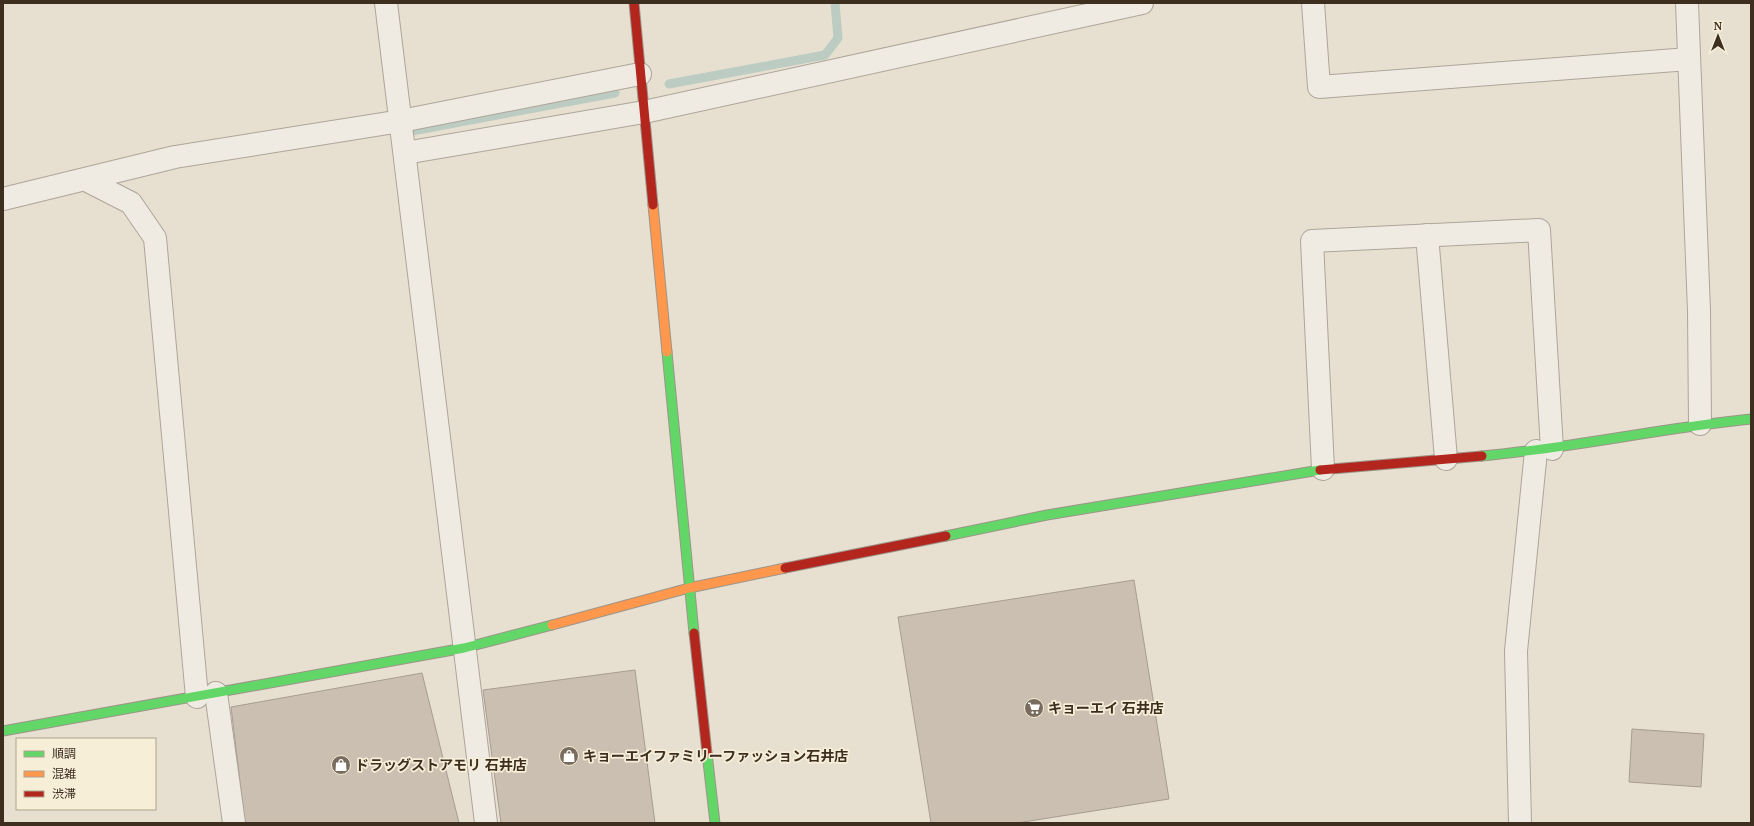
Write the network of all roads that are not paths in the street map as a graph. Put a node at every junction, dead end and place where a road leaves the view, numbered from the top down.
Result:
1 (386, 3) edge
2 (634, 3) edge
3 (1142, 3) edge
4 (1314, 3) edge
5 (1687, 3) edge
6 (1689, 59) junction
7 (640, 74) junction
8 (644, 112) junction
9 (401, 121) junction
10 (405, 153) junction
11 (86, 180) junction
12 (3, 199) edge
13 (1427, 235) junction
14 (1751, 419) edge
15 (1700, 424) junction
16 (1544, 450) junction
17 (1446, 459) junction
18 (1323, 469) junction
19 (689, 588) junction
20 (464, 648) junction
21 (207, 695) junction
22 (3, 730) edge
23 (234, 823) edge
24 (486, 823) edge
25 (715, 823) edge
26 (1520, 823) edge

1 - 9 street
2 - 7 street
3 - 8 street
4 - 6 street
5 - 6 street
6 - 15 street
7 - 8 street
7 - 9 street
8 - 10 street
8 - 19 street
9 - 10 street
9 - 11 street
10 - 20 street
11 - 12 street
11 - 21 street
13 - 16 street
13 - 17 street
13 - 18 street
14 - 15 street
15 - 16 street
16 - 17 street
16 - 26 street
17 - 18 street
18 - 19 street
19 - 20 street
19 - 25 street
20 - 21 street
20 - 24 street
21 - 22 street
21 - 23 street

